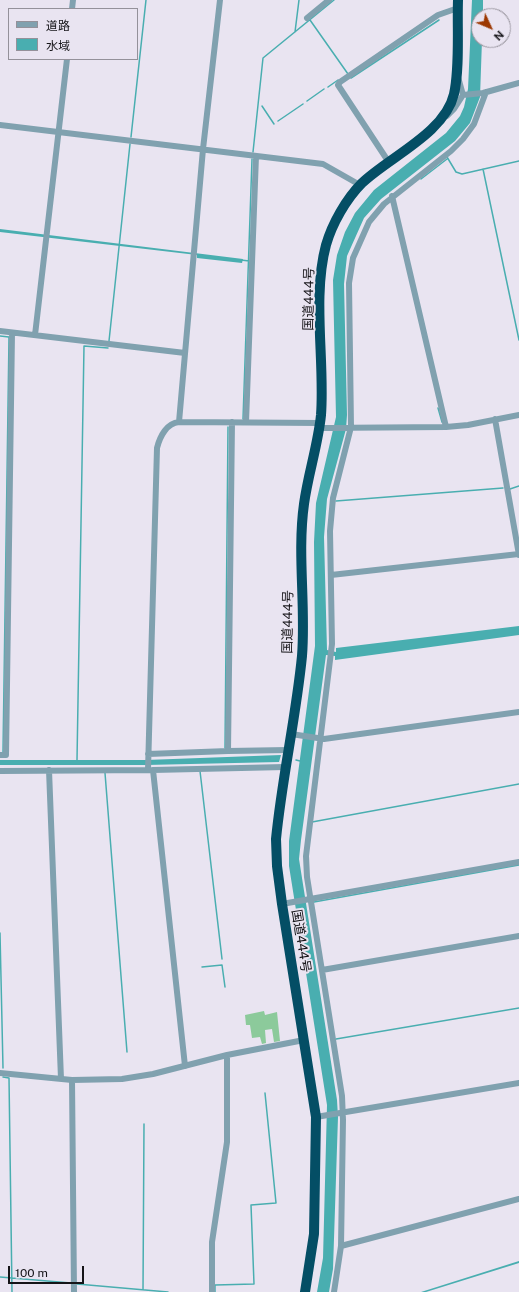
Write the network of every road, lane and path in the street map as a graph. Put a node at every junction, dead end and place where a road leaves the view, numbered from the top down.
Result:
1 (220, 0) edge
2 (329, 0) edge
3 (458, 4) edge
4 (307, 18) dead end
5 (67, 60) edge
6 (456, 75) junction
7 (519, 83) edge
8 (484, 93) junction
9 (464, 95) junction
10 (441, 119) junction
11 (0, 125) edge
12 (58, 132) junction
13 (203, 149) junction
14 (256, 156) junction
15 (388, 161) junction
16 (360, 185) junction
17 (392, 196) junction
18 (0, 331) edge
19 (12, 333) junction
20 (35, 335) junction
21 (185, 353) junction
22 (519, 414) edge
23 (495, 419) junction
24 (180, 422) junction
25 (232, 422) junction
26 (246, 422) junction
27 (322, 426) junction
28 (351, 427) junction
29 (446, 427) junction
30 (519, 554) edge
31 (331, 575) junction
32 (519, 712) edge
33 (295, 735) junction
34 (319, 738) junction
35 (228, 751) junction
36 (288, 751) junction
37 (0, 755) edge
38 (148, 756) junction
39 (286, 765) junction
40 (149, 769) junction
41 (49, 770) junction
42 (0, 771) edge
43 (519, 862) edge
44 (309, 900) junction
45 (287, 903) junction
46 (519, 936) edge
47 (322, 970) junction
48 (304, 1040) junction
49 (227, 1055) junction
50 (185, 1066) junction
51 (0, 1072) edge
52 (61, 1079) junction
53 (72, 1080) junction
54 (519, 1083) edge
55 (342, 1114) junction
56 (320, 1117) junction
57 (519, 1199) edge
58 (341, 1246) junction
59 (74, 1292) edge
60 (212, 1292) edge
61 (305, 1292) edge
62 (334, 1292) edge

1 - 13 street
2 - 4 street
3 - 6 highway, 国道444号
3 - 15 street
5 - 12 street
6 - 9 street
6 - 10 highway, 国道444号
7 - 8 street
8 - 9 street
8 - 17 street
9 - 10 street
10 - 15 highway, 国道444号
11 - 12 street
12 - 13 street
12 - 20 street
13 - 14 street
13 - 21 street
14 - 16 street
14 - 26 street
15 - 16 highway, 国道444号
16 - 27 highway, 国道444号
17 - 28 street
17 - 29 street
18 - 19 street
19 - 20 street
19 - 37 street
20 - 21 street
21 - 24 street
22 - 23 street
23 - 29 street
23 - 30 street
24 - 25 street
24 - 38 street
25 - 26 street
25 - 35 street
26 - 27 street
27 - 28 street
27 - 33 highway, 国道444号
28 - 29 street
28 - 31 street
30 - 31 street
31 - 34 street
32 - 34 street
33 - 34 street
33 - 36 highway, 国道444号
34 - 44 street
35 - 36 street
35 - 38 street
36 - 39 highway, 国道444号
38 - 40 street
39 - 40 street
39 - 45 highway, 国道444号
40 - 41 street
40 - 50 street
41 - 42 street
41 - 52 street
43 - 44 street
44 - 45 street
44 - 47 street
45 - 48 highway, 国道444号
46 - 47 street
47 - 55 street
48 - 49 street
48 - 56 highway, 国道444号
49 - 50 street
49 - 60 street
50 - 53 street
51 - 52 street
52 - 53 street
53 - 59 street
54 - 55 street
55 - 56 street
55 - 58 street
56 - 61 highway, 国道444号
57 - 58 street
58 - 62 street

